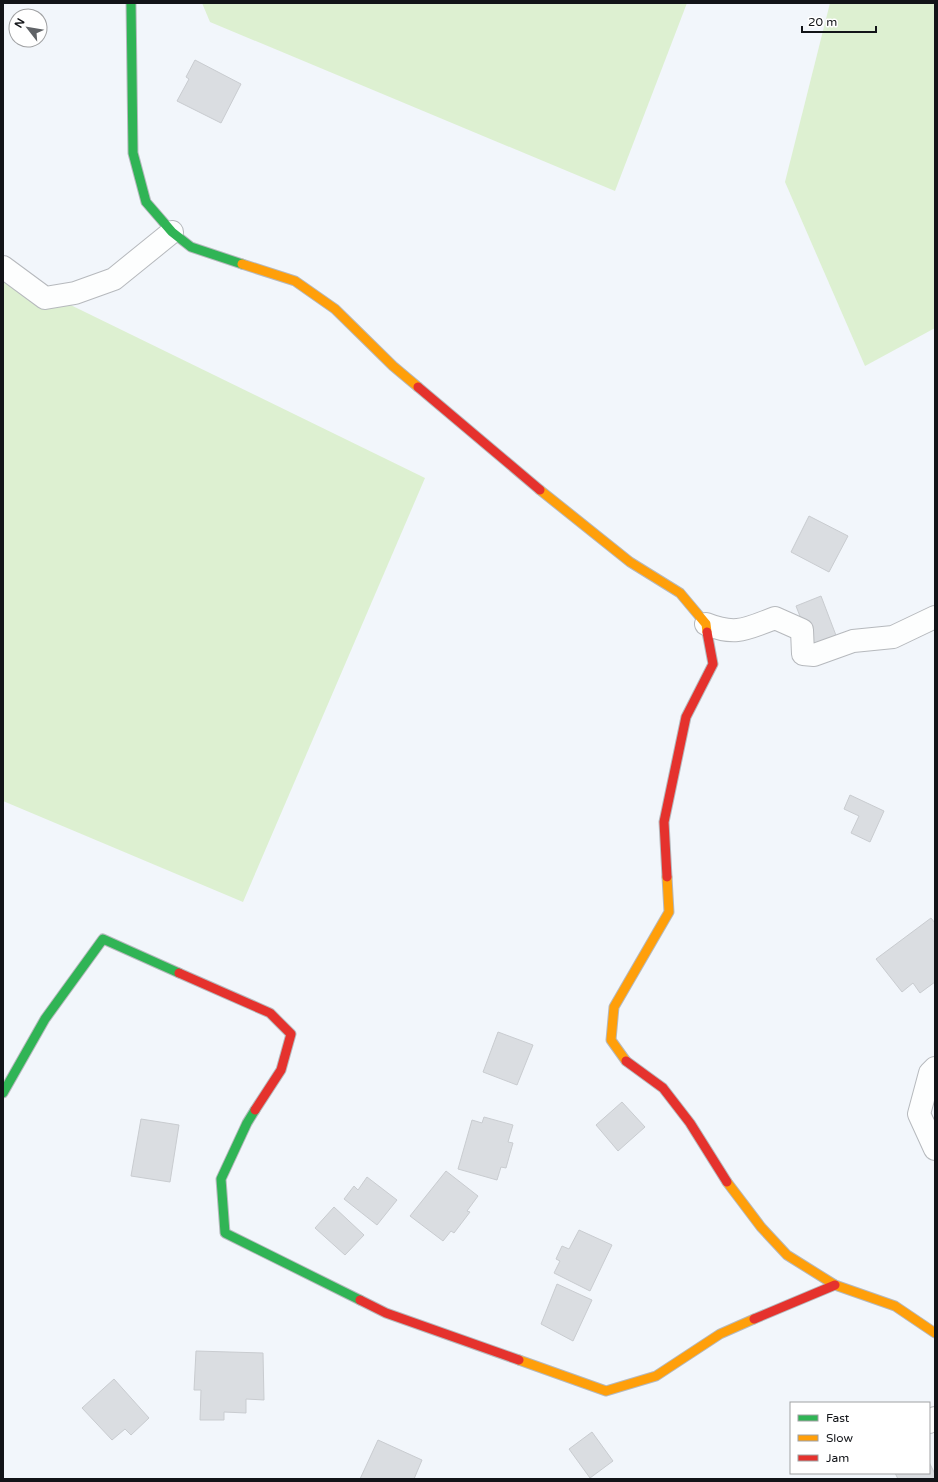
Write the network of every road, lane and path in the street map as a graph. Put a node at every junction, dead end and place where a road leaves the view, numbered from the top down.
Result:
1 (131, 3) edge
2 (172, 232) junction
3 (3, 267) edge
4 (935, 617) edge
5 (706, 624) junction
6 (935, 1068) edge
7 (3, 1093) edge
8 (935, 1149) edge
9 (835, 1285) junction
10 (935, 1333) edge

1 - 2 street
2 - 3 street
2 - 5 street
4 - 5 street
5 - 9 street
6 - 8 street
7 - 9 street
9 - 10 street

